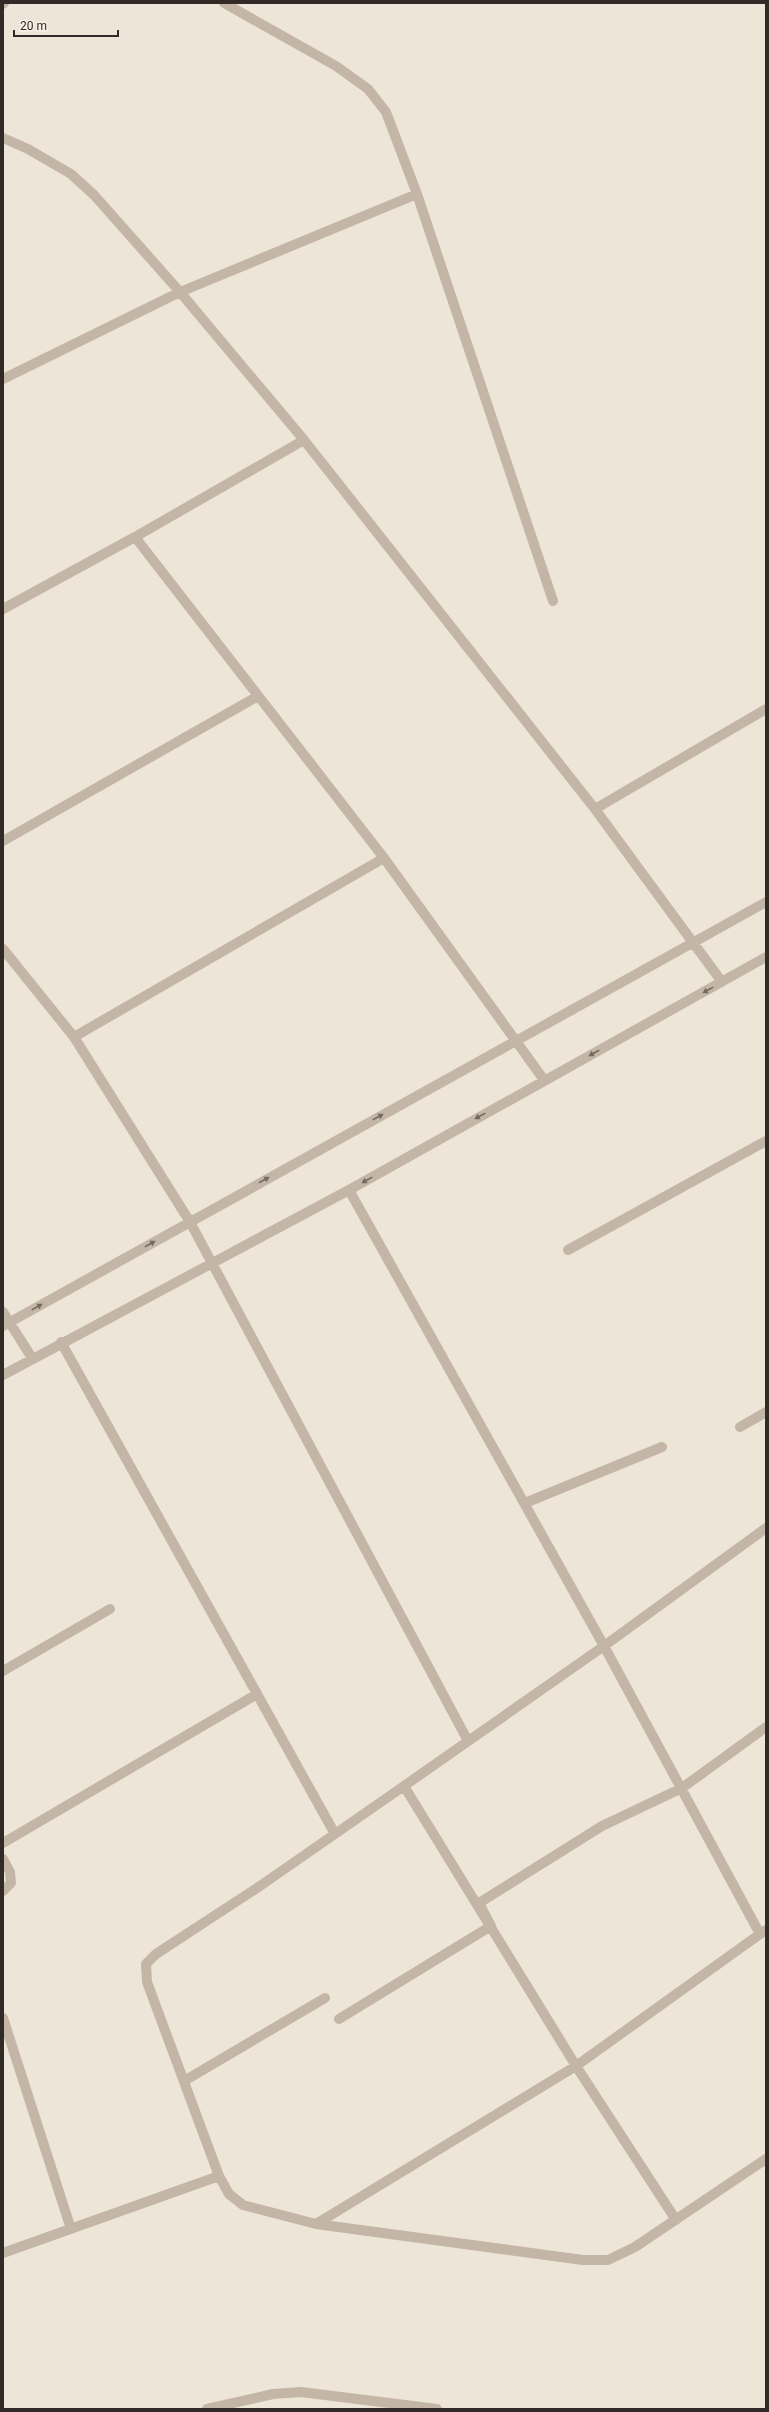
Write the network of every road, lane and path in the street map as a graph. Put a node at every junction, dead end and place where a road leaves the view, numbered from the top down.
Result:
1 (224, 3) edge
2 (3, 138) edge
3 (417, 194) junction
4 (180, 292) junction
5 (3, 379) edge
6 (304, 440) junction
7 (135, 537) junction
8 (553, 601) dead end
9 (3, 609) edge
10 (258, 696) junction
11 (766, 710) edge
12 (595, 809) junction
13 (3, 841) edge
14 (384, 858) junction
15 (766, 902) edge
16 (694, 943) junction
17 (3, 949) edge
18 (766, 957) edge
19 (722, 982) junction
20 (74, 1037) junction
21 (516, 1040) junction
22 (544, 1080) junction
23 (766, 1141) edge
24 (349, 1190) junction
25 (190, 1222) junction
26 (568, 1250) dead end
27 (212, 1262) junction
28 (3, 1312) edge
29 (6, 1324) edge
30 (61, 1342) junction
31 (32, 1358) junction
32 (3, 1375) edge
33 (766, 1412) edge
34 (740, 1427) dead end
35 (662, 1447) dead end
36 (525, 1503) junction
37 (766, 1528) edge
38 (110, 1609) dead end
39 (604, 1646) junction
40 (3, 1671) edge
41 (257, 1694) junction
42 (766, 1727) edge
43 (468, 1741) junction
44 (404, 1786) junction
45 (682, 1788) junction
46 (335, 1834) junction
47 (3, 1843) edge
48 (3, 1859) edge
49 (3, 1891) edge
50 (490, 1926) junction
51 (763, 1932) edge
52 (325, 1998) dead end
53 (3, 2018) edge
54 (339, 2019) dead end
55 (576, 2066) junction
56 (184, 2081) junction
57 (766, 2159) edge
58 (219, 2176) junction
59 (676, 2220) junction
60 (316, 2224) junction
61 (71, 2229) junction
62 (3, 2253) edge
63 (208, 2409) edge
64 (437, 2409) edge

1 - 3 street
2 - 4 street
3 - 4 street
3 - 8 street
4 - 5 street
4 - 6 street
6 - 7 street
6 - 12 street
7 - 9 street
7 - 10 street
10 - 13 street
10 - 14 street
11 - 12 street
12 - 16 street
14 - 20 street
14 - 21 street
15 - 16 street
16 - 19 street
16 - 21 street
17 - 20 street
18 - 19 street
19 -> 22 street
20 - 25 street
21 - 22 street
25 -> 21 street
22 -> 24 street
23 - 26 street
24 - 27 street
24 - 36 street
25 - 27 street
29 -> 25 street
27 - 30 street
27 - 43 street
28 - 29 street
29 - 31 street
30 - 31 street
30 - 41 street
31 - 32 street
33 - 34 street
35 - 36 street
36 - 39 street
37 - 39 street
38 - 40 street
39 - 43 street
39 - 45 street
41 - 46 street
41 - 47 street
42 - 45 street
43 - 44 street
44 - 46 street
44 - 50 street
45 - 50 street
45 - 51 street
46 - 56 street
48 - 49 street
50 - 54 street
50 - 55 street
51 - 55 street
52 - 56 street
53 - 61 street
55 - 59 street
55 - 60 street
56 - 58 street
57 - 59 street
58 - 60 street
58 - 61 street
59 - 60 street
61 - 62 street
63 - 64 street

